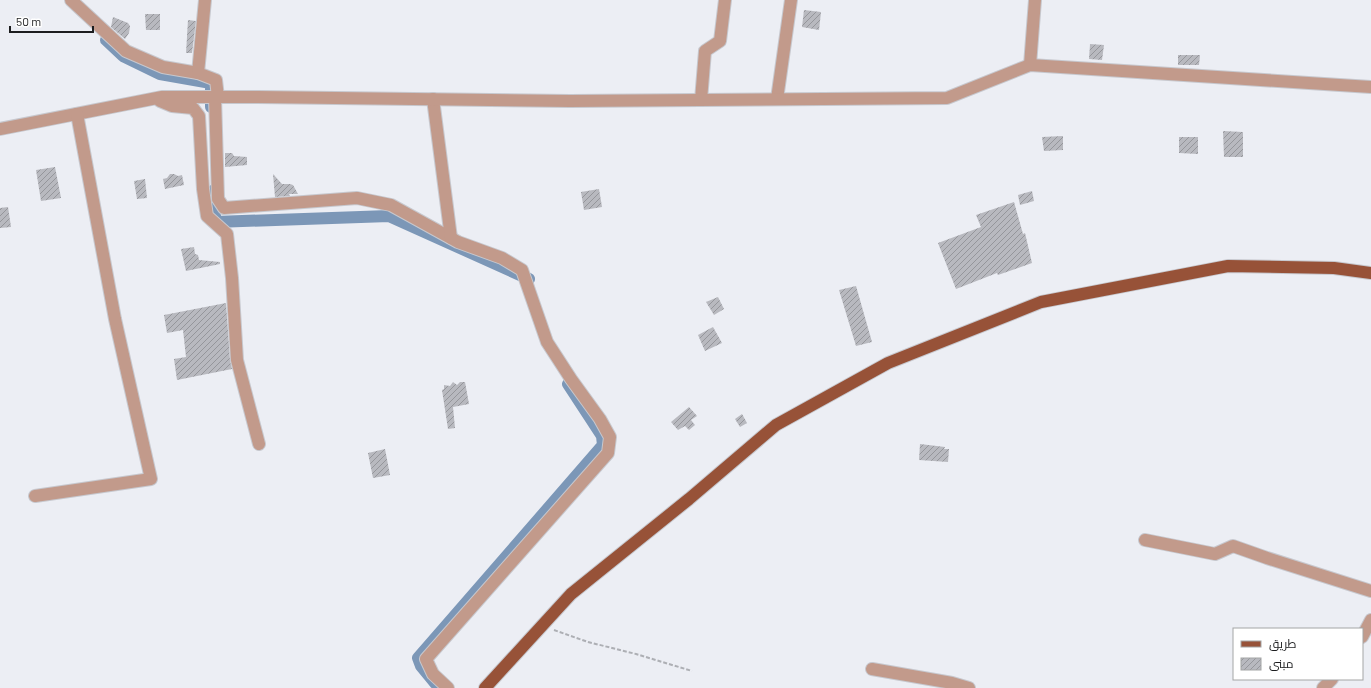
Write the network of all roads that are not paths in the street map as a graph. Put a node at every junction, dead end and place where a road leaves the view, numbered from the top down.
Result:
1 (71, 0) edge
2 (205, 0) edge
3 (725, 0) edge
4 (791, 0) edge
5 (1035, 0) edge
6 (1030, 65) junction
7 (198, 73) junction
8 (1371, 86) edge
9 (217, 97) junction
10 (155, 99) junction
11 (433, 99) junction
12 (777, 99) junction
13 (701, 100) junction
14 (77, 114) junction
15 (0, 129) edge
16 (451, 238) junction
17 (1371, 273) edge
18 (259, 444) dead end
19 (35, 496) dead end
20 (1145, 540) dead end
21 (1371, 591) edge
22 (1371, 620) edge
23 (1363, 635) edge
24 (872, 670) dead end
25 (1331, 680) edge
26 (448, 688) edge
27 (485, 688) edge
28 (969, 688) edge
29 (1323, 688) edge

1 - 7 street
2 - 7 street
3 - 13 street
4 - 12 street
5 - 6 street
6 - 8 street
6 - 12 street
7 - 9 street
9 - 10 street
9 - 11 street
9 - 16 street
10 - 14 street
10 - 18 street
11 - 13 street
11 - 16 street
12 - 13 street
14 - 15 street
14 - 19 street
16 - 26 street
17 - 27 main road
20 - 21 street
22 - 23 street
24 - 28 street
25 - 29 street

